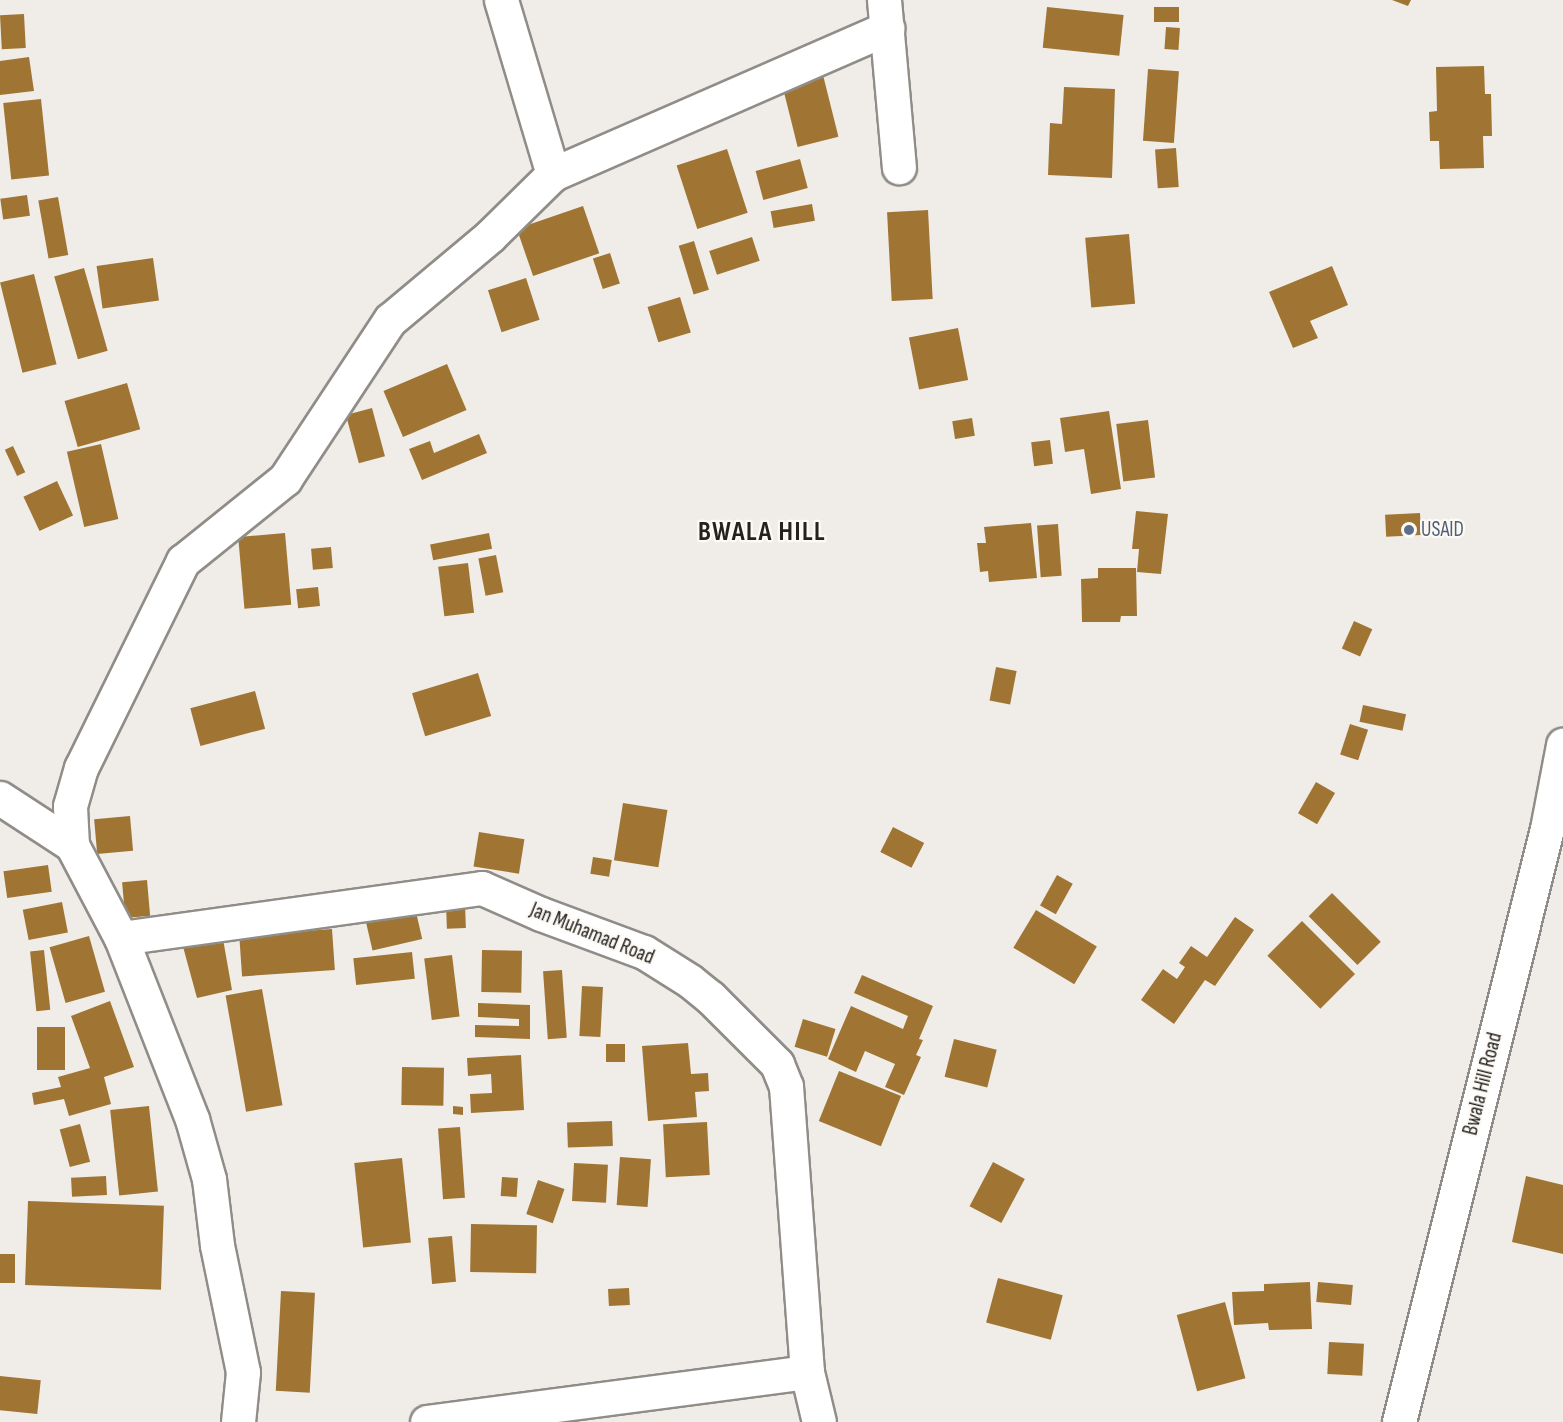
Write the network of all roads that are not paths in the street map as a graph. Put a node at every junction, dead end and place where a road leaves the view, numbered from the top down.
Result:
1 (501, 0) edge
2 (886, 14) edge
3 (899, 167) dead end
4 (553, 174) junction
5 (1563, 745) edge
6 (0, 798) edge
7 (72, 845) junction
8 (121, 938) junction
9 (807, 1372) junction
10 (238, 1422) edge
11 (427, 1422) edge
12 (819, 1422) edge
13 (1399, 1422) edge

1 - 4 street
2 - 3 street
2 - 4 street
4 - 7 street
5 - 13 street, Bwala Hill Road
6 - 7 street
7 - 8 street
8 - 9 street, Jan Muhamad Road
8 - 10 street
9 - 11 street
9 - 12 street, Jan Muhamad Road

